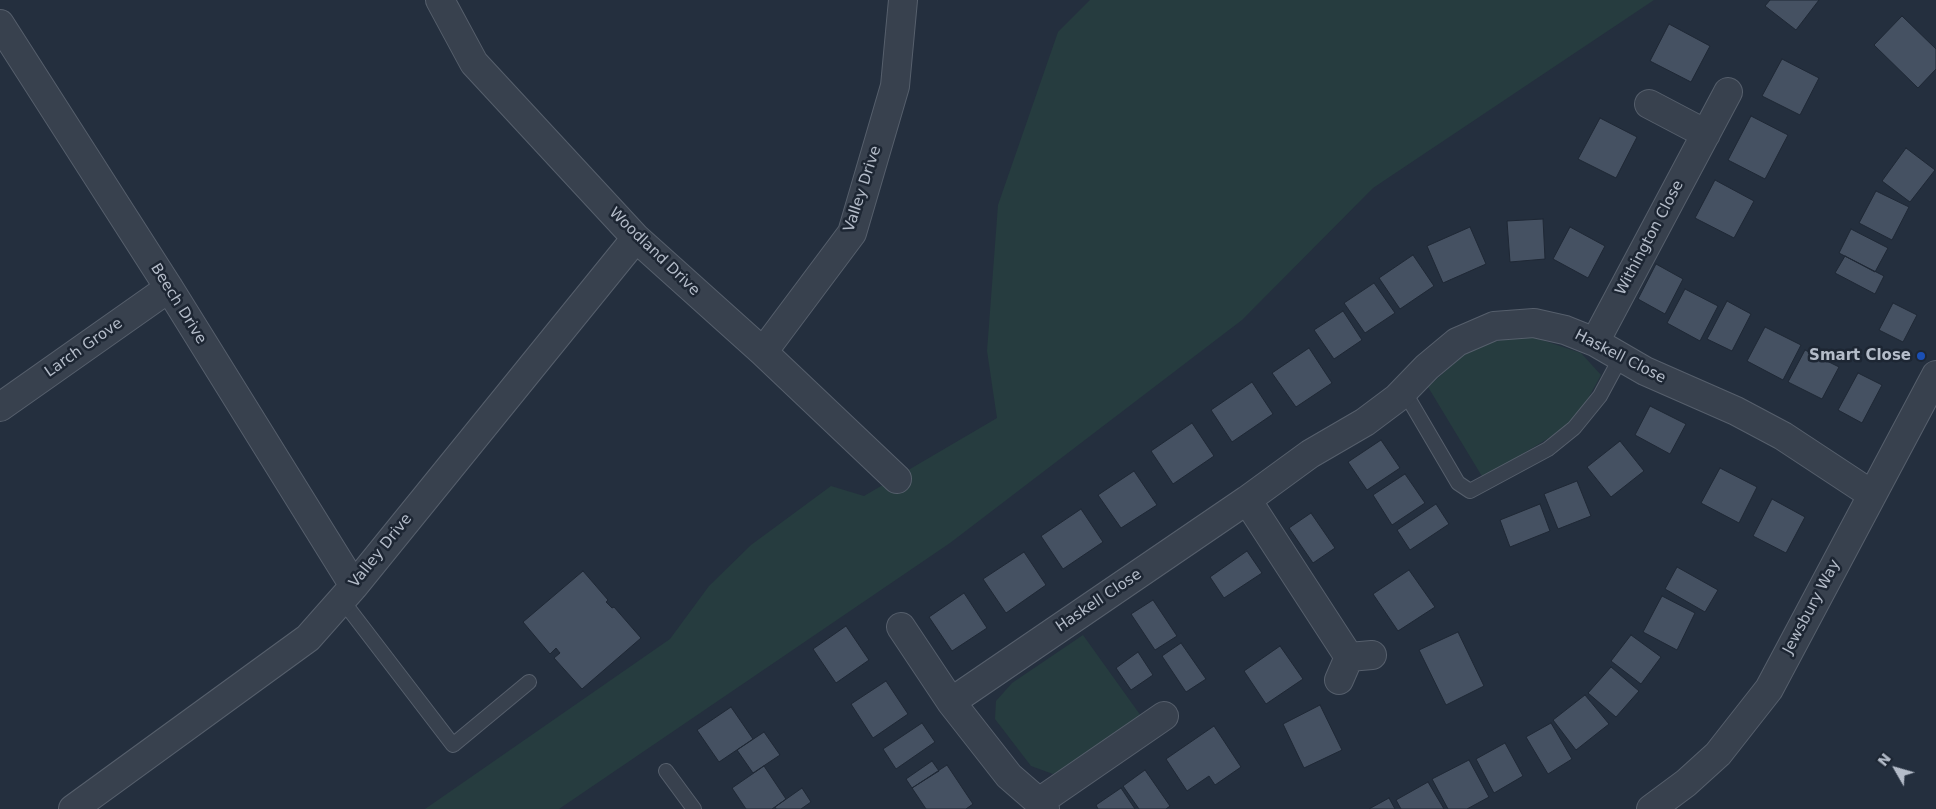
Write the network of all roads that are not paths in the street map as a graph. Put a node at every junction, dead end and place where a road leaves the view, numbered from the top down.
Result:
1 (440, 0) edge
2 (903, 0) edge
3 (0, 24) edge
4 (1728, 92) dead end
5 (1649, 104) dead end
6 (1706, 134) junction
7 (636, 238) junction
8 (169, 288) junction
9 (1595, 342) junction
10 (763, 352) junction
11 (1621, 357) junction
12 (1936, 375) edge
13 (1404, 391) junction
14 (0, 407) edge
15 (897, 479) dead end
16 (1871, 494) junction
17 (1247, 500) junction
18 (348, 593) junction
19 (900, 627) dead end
20 (1353, 664) dead end
21 (529, 682) dead end
22 (951, 702) junction
23 (1164, 716) dead end
24 (666, 770) dead end
25 (1042, 805) edge
26 (1653, 808) edge
27 (73, 809) edge
28 (694, 809) edge

1 - 7 street, Woodland Drive
2 - 10 street, Valley Drive
3 - 8 street, Beech Drive
4 - 6 street, Withington Close
5 - 6 street
6 - 9 street, Withington Close
7 - 10 street, Woodland Drive
7 - 18 street, Valley Drive
8 - 14 street, Larch Grove
8 - 18 street, Beech Drive
9 - 11 street, Haskell Close
9 - 13 street, Haskell Close
10 - 15 street, Woodland Drive
11 - 13 lane
11 - 16 street, Haskell Close
12 - 16 street, Jewsbury Way
13 - 17 street, Haskell Close
16 - 26 street, Jewsbury Way
17 - 20 street
17 - 22 street, Haskell Close
18 - 21 lane
18 - 27 street, Valley Drive
19 - 22 street
22 - 25 street
23 - 25 street
24 - 28 lane

